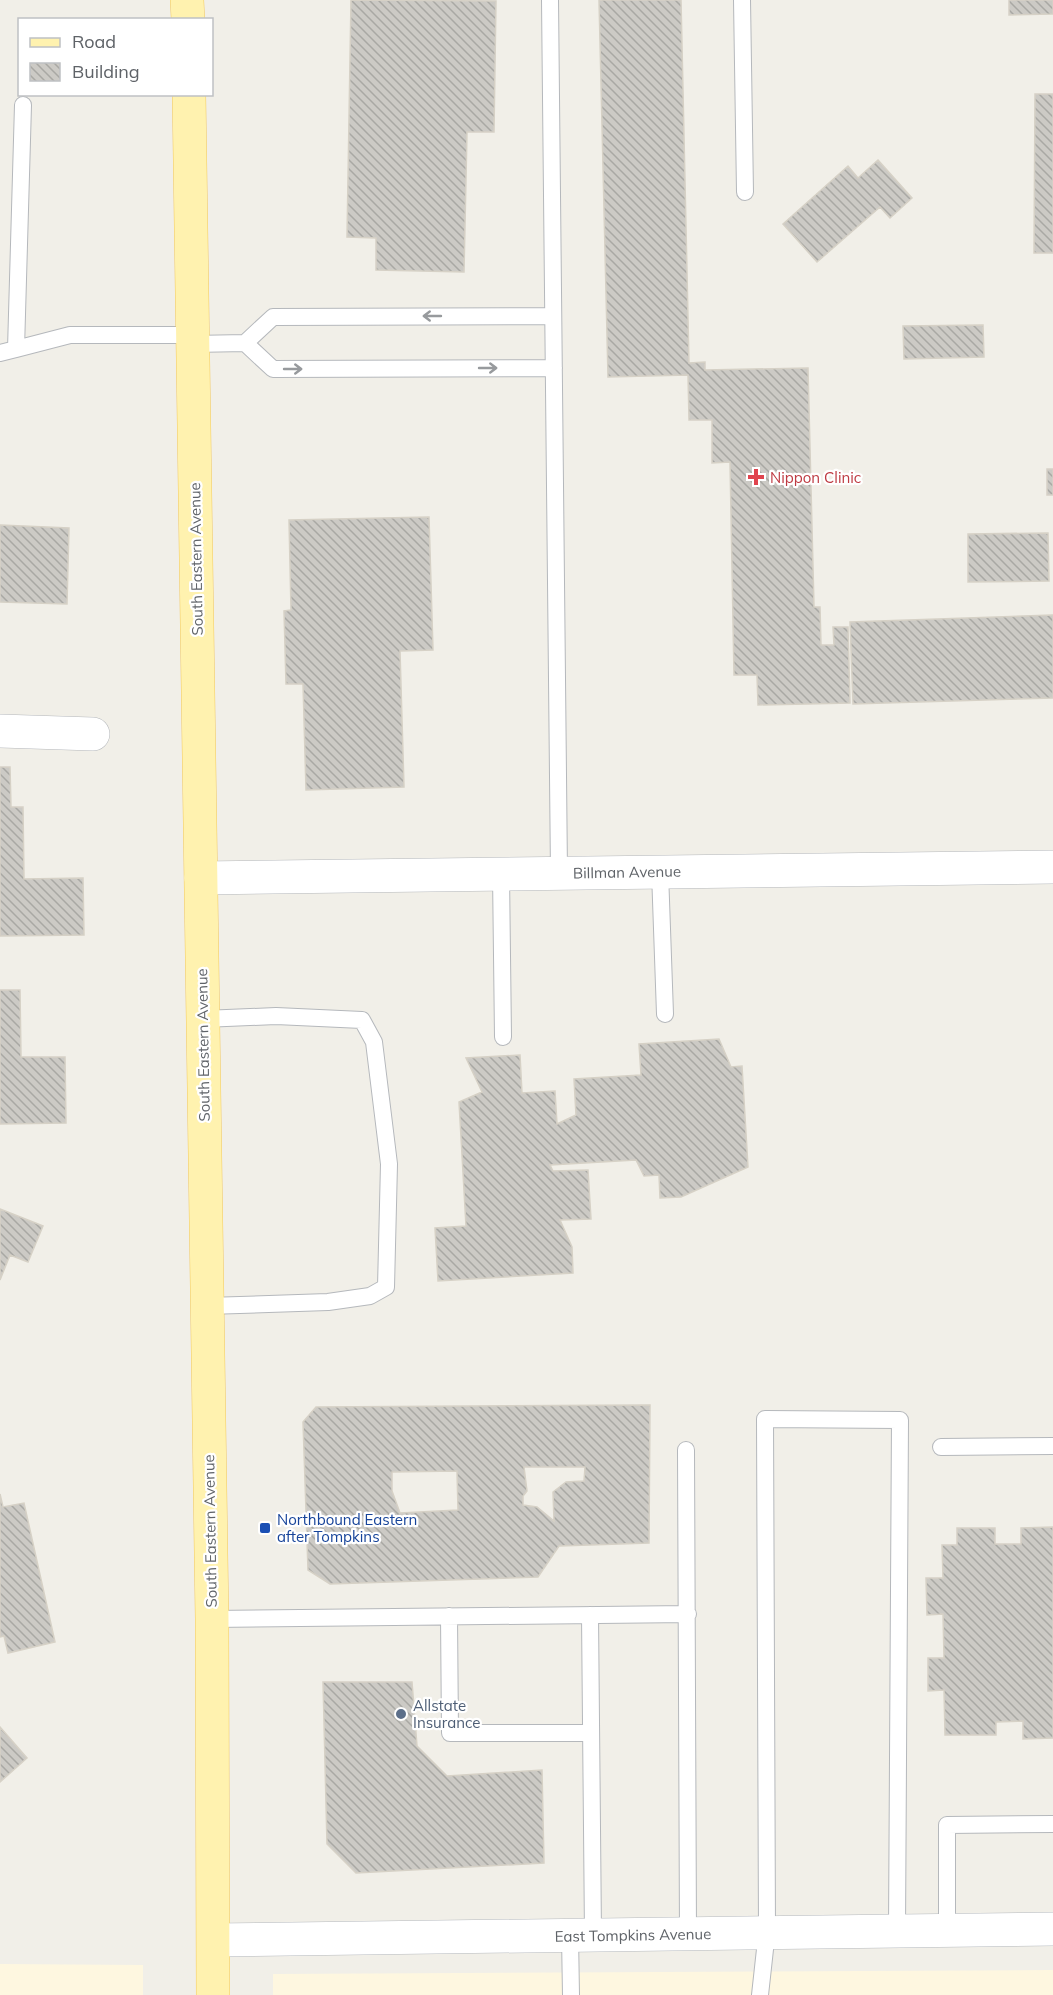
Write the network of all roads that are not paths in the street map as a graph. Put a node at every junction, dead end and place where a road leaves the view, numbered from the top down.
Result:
1 (188, 0) edge
2 (550, 0) edge
3 (742, 0) edge
4 (188, 18) edge
5 (189, 96) edge
6 (23, 105) dead end
7 (745, 192) dead end
8 (553, 315) junction
9 (193, 339) junction
10 (244, 343) junction
11 (8, 351) edge
12 (554, 368) junction
13 (0, 731) edge
14 (93, 734) dead end
15 (1053, 867) edge
16 (660, 872) junction
17 (559, 873) junction
18 (501, 874) junction
19 (201, 878) junction
20 (665, 1014) dead end
21 (203, 1019) junction
22 (503, 1037) dead end
23 (207, 1306) junction
24 (1053, 1446) edge
25 (941, 1447) dead end
26 (686, 1450) dead end
27 (688, 1614) junction
28 (590, 1615) junction
29 (448, 1616) junction
30 (212, 1619) junction
31 (591, 1734) junction
32 (1053, 1824) edge
33 (1053, 1929) edge
34 (767, 1931) junction
35 (897, 1931) junction
36 (947, 1931) junction
37 (688, 1934) junction
38 (581, 1936) junction
39 (214, 1941) junction
40 (213, 1995) edge
41 (571, 1995) edge
42 (760, 1995) edge

1 - 4 main road
2 - 8 lane
3 - 7 lane
5 - 9 main road, South Eastern Avenue
6 - 11 lane
8 -> 10 lane
8 - 12 lane
9 - 10 lane
9 - 11 lane
9 - 19 main road, South Eastern Avenue
10 -> 12 lane
12 - 17 lane
13 - 14 street
15 - 16 street, Billman Avenue
16 - 17 street, Billman Avenue
16 - 20 lane
17 - 18 street, Billman Avenue
18 - 19 street, Billman Avenue
18 - 22 lane
19 - 21 main road, South Eastern Avenue
21 - 23 main road, South Eastern Avenue
21 - 23 lane
23 - 30 main road, South Eastern Avenue
24 - 25 lane
26 - 27 lane
27 - 28 lane
27 - 37 lane
28 - 29 lane
28 - 31 lane
29 - 30 lane
29 - 31 lane
30 - 39 main road, South Eastern Avenue
31 - 38 lane
32 - 36 lane
33 - 36 street, East Tompkins Avenue
34 - 35 street, East Tompkins Avenue
34 - 35 lane
34 - 37 street, East Tompkins Avenue
34 - 42 lane
35 - 36 street, East Tompkins Avenue
37 - 38 street, East Tompkins Avenue
38 - 39 street, East Tompkins Avenue
38 - 41 lane
39 - 40 main road, South Eastern Avenue

